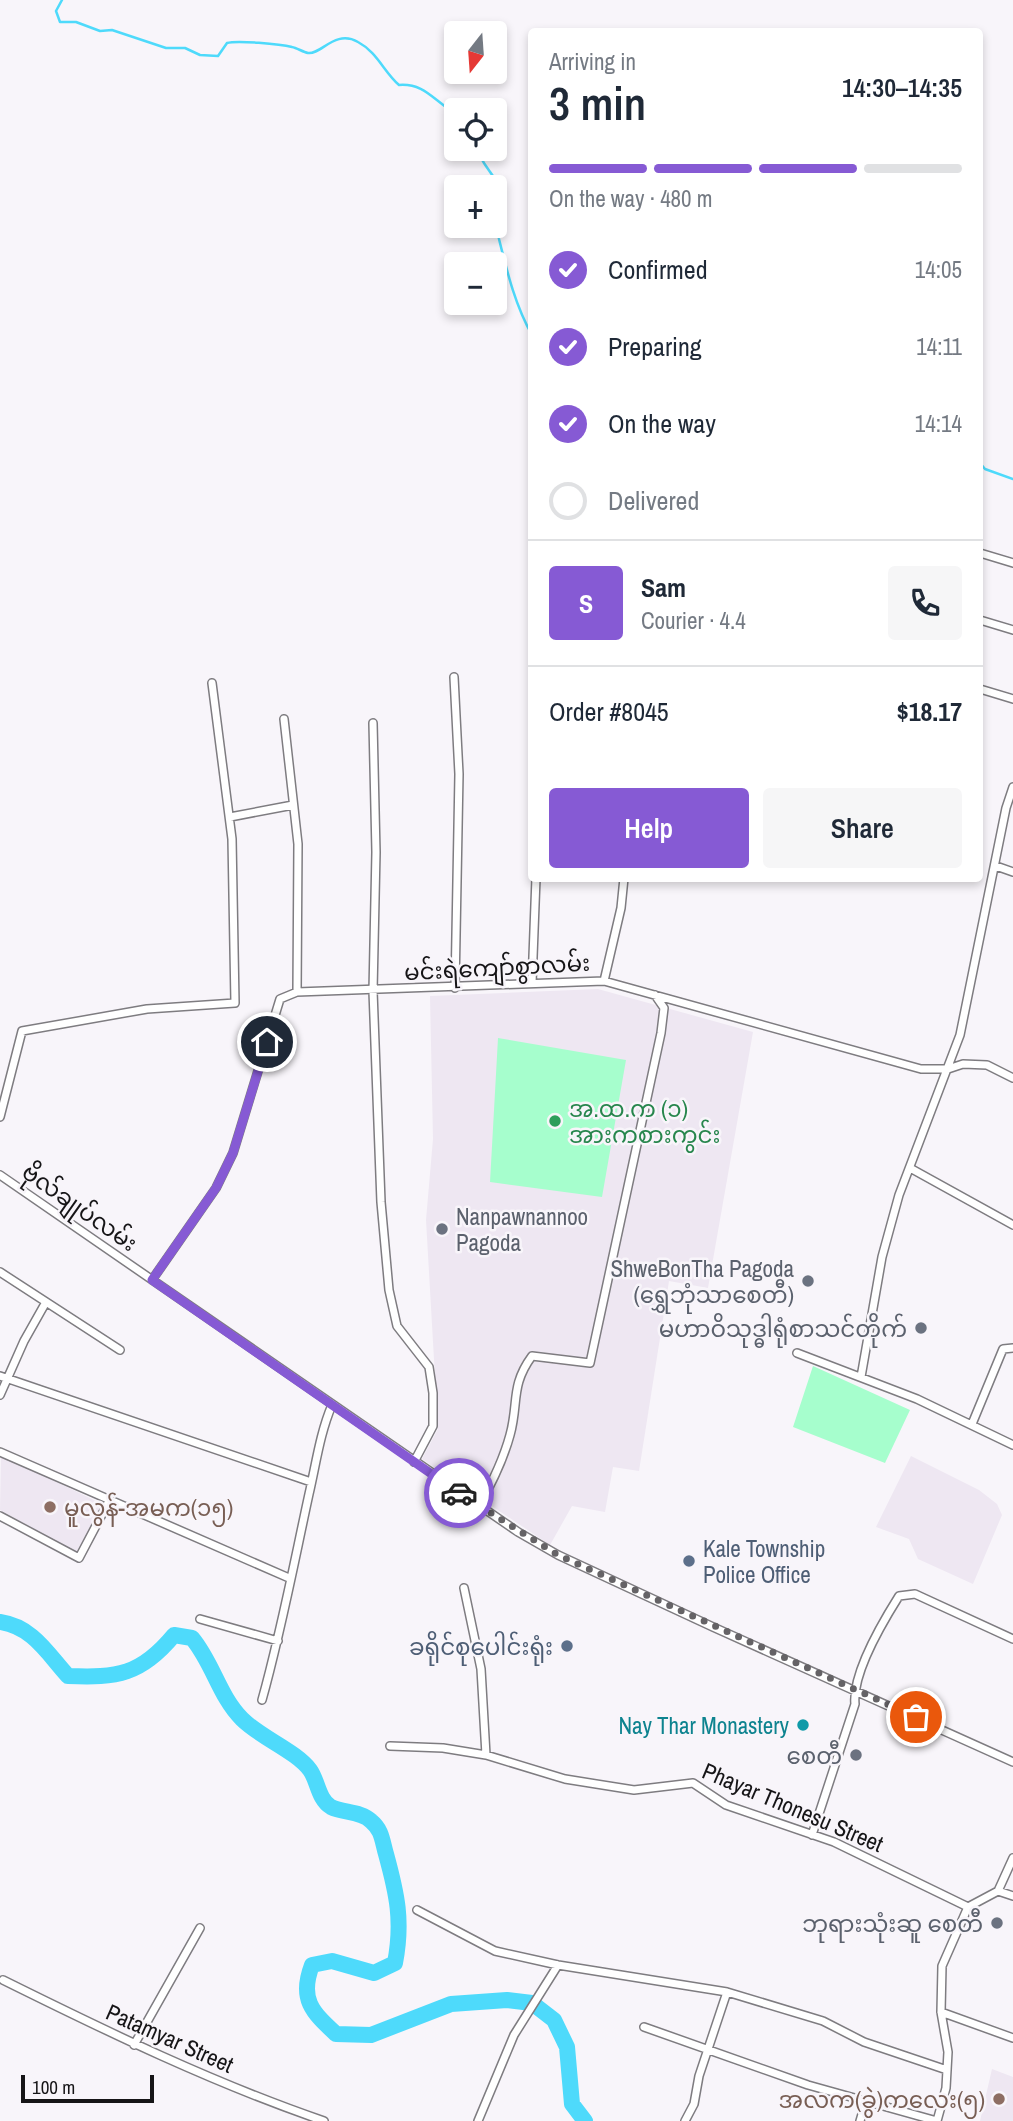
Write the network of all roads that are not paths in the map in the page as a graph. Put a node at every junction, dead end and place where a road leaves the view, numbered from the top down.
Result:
1 (983, 554) edge
2 (1013, 563) edge
3 (983, 621) edge
4 (1013, 630) edge
5 (454, 677) dead end
6 (212, 683) dead end
7 (983, 690) edge
8 (1013, 699) edge
9 (284, 719) dead end
10 (373, 723) dead end
11 (1013, 787) edge
12 (293, 806) junction
13 (230, 817) junction
14 (996, 866) junction
15 (1013, 872) edge
16 (536, 882) edge
17 (624, 882) edge
18 (604, 981) junction
19 (532, 983) junction
20 (455, 988) junction
21 (297, 992) junction
22 (373, 992) junction
23 (654, 994) junction
24 (948, 1069) junction
25 (1013, 1079) edge
26 (0, 1117) edge
27 (911, 1168) junction
28 (0, 1175) edge
29 (1013, 1225) edge
30 (0, 1272) edge
31 (152, 1280) junction
32 (46, 1302) junction
33 (1013, 1348) edge
34 (120, 1350) dead end
35 (797, 1353) dead end
36 (3, 1377) edge
37 (861, 1377) junction
38 (0, 1395) edge
39 (332, 1405) junction
40 (972, 1424) junction
41 (1013, 1445) edge
42 (0, 1452) edge
43 (414, 1462) junction
44 (311, 1482) junction
45 (109, 1500) junction
46 (479, 1506) junction
47 (0, 1516) edge
48 (289, 1578) junction
49 (464, 1588) dead end
50 (200, 1619) dead end
51 (1013, 1639) edge
52 (278, 1641) junction
53 (853, 1689) junction
54 (262, 1700) dead end
55 (390, 1746) dead end
56 (486, 1755) junction
57 (1013, 1762) edge
58 (813, 1835) junction
59 (1013, 1857) edge
60 (998, 1891) junction
61 (1013, 1896) edge
62 (968, 1906) junction
63 (417, 1910) dead end
64 (200, 1928) dead end
65 (558, 1965) junction
66 (3, 1980) dead end
67 (727, 1992) junction
68 (940, 2012) junction
69 (644, 2027) dead end
70 (1013, 2038) edge
71 (134, 2045) junction
72 (709, 2050) junction
73 (947, 2070) junction
74 (866, 2101) junction
75 (324, 2121) edge
76 (478, 2121) edge
77 (685, 2121) edge
78 (860, 2121) edge
79 (937, 2121) edge

1 - 2 street
3 - 4 street
5 - 20 street
6 - 13 street
7 - 8 street
9 - 12 street
10 - 22 street
11 - 14 street
12 - 13 street
12 - 21 street
13 - 26 street
14 - 15 street
14 - 24 street
16 - 19 street
17 - 18 street
18 - 19 street, မင်းရဲကျော်စွာလမ်း
18 - 23 street, မင်းရဲကျော်စွာလမ်း
19 - 20 street, မင်းရဲကျော်စွာလမ်း
20 - 22 street, မင်းရဲကျော်စွာလမ်း
21 - 22 street, မင်းရဲကျော်စွာလမ်း
21 - 31 street
22 - 43 street
23 - 24 street, မင်းရဲကျော်စွာလမ်း
23 - 46 street
24 - 25 street, မင်းရဲကျော်စွာလမ်း
24 - 27 street
27 - 29 street
27 - 37 street
28 - 31 street, ဗိုလ်ချုပ်လမ်း
30 - 32 street
31 - 39 street, ဗိုလ်ချုပ်လမ်း
32 - 34 street
32 - 36 street
33 - 40 street
35 - 37 street
36 - 38 street
36 - 44 street
37 - 40 street
39 - 43 street, ဗိုလ်ချုပ်လမ်း
39 - 44 street
40 - 41 street
42 - 45 street
43 - 46 street, ဗိုလ်ချုပ်လမ်း
44 - 48 street
45 - 47 street
45 - 48 street
46 - 53 street, ဗိုလ်ချုပ်လမ်း
48 - 52 street
49 - 56 street
50 - 52 street
51 - 53 street
52 - 54 street
53 - 57 street, ဗိုလ်ချုပ်လမ်း
53 - 58 street
55 - 56 street, Phayar Thonesu Street
56 - 58 street, Phayar Thonesu Street
58 - 62 street, Phayar Thonesu Street
59 - 60 street
60 - 61 street
60 - 62 street
62 - 68 street
63 - 65 street
64 - 71 street
65 - 67 street
65 - 76 street
66 - 71 street, Patamyar Street
67 - 72 street
67 - 73 street
68 - 70 street
68 - 73 street
69 - 72 street
71 - 75 street, Patamyar Street
72 - 74 street
72 - 77 street
73 - 79 street
74 - 78 street
74 - 79 street

